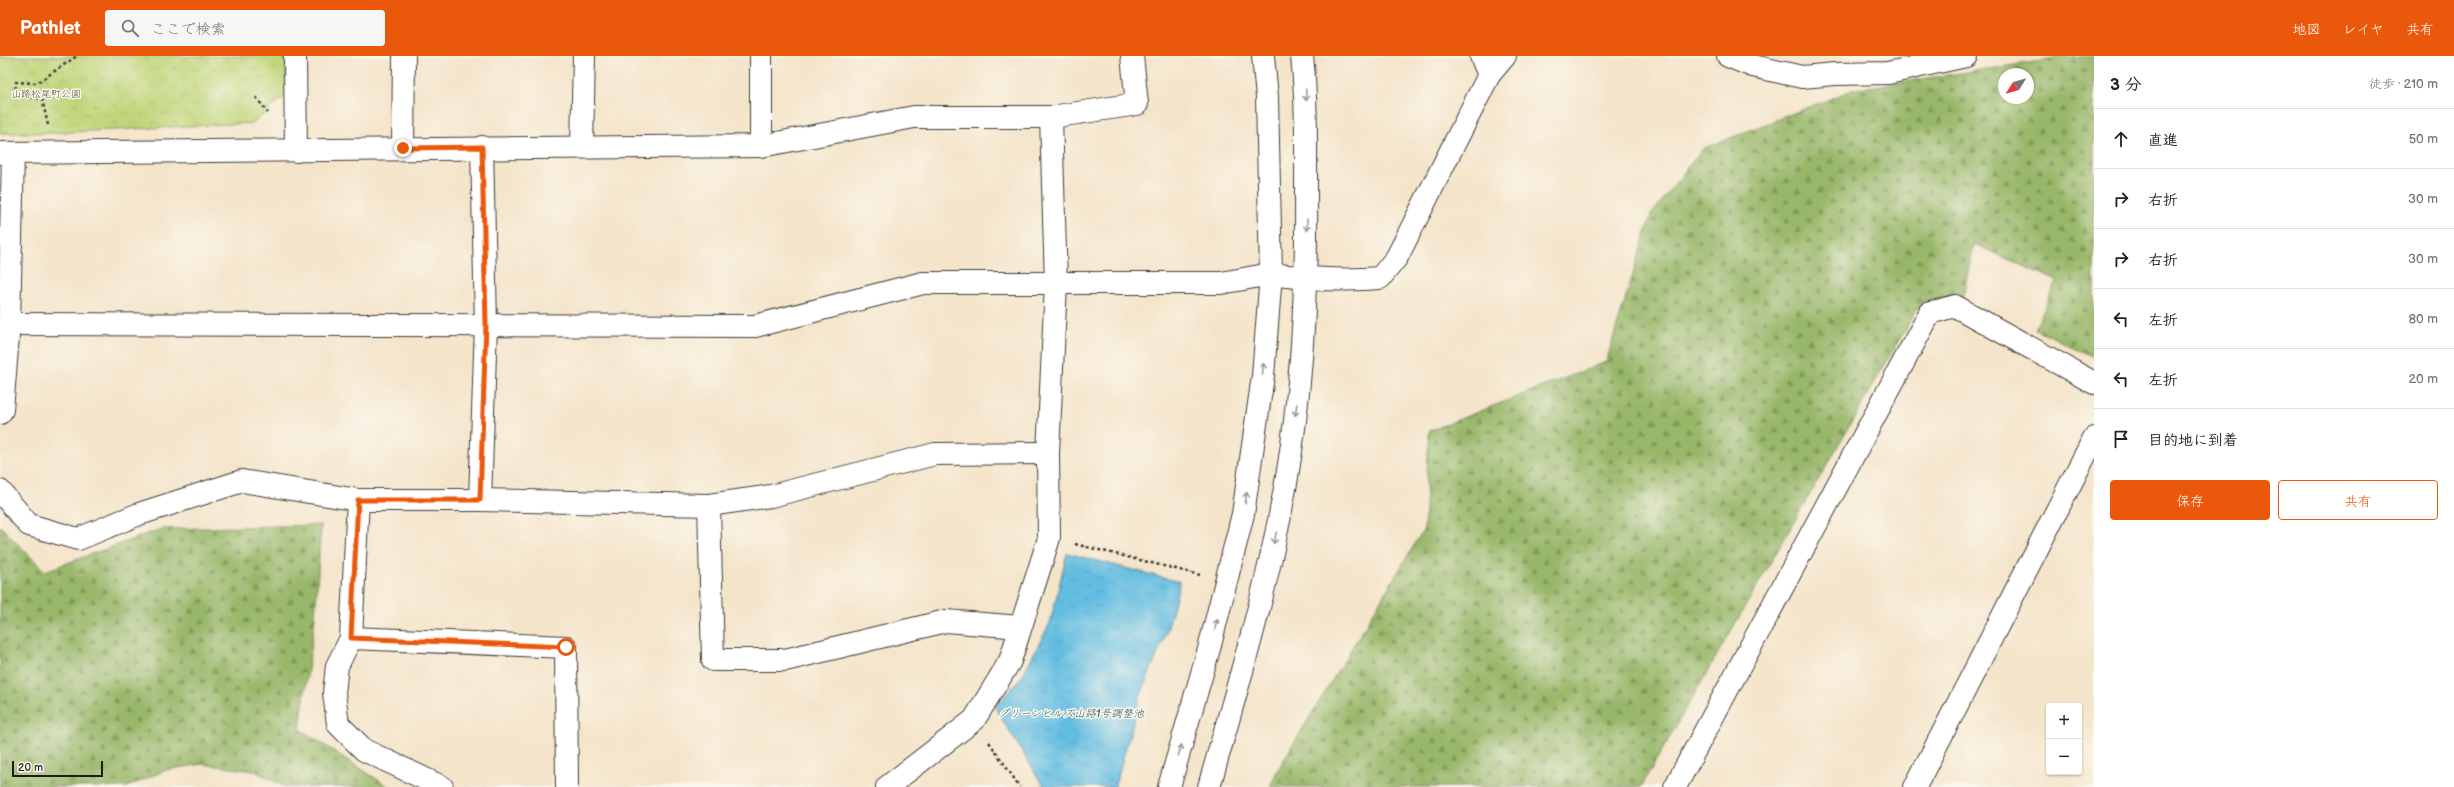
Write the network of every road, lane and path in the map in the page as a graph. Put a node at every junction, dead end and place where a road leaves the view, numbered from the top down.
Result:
1 (77, 56) edge
2 (295, 56) edge
3 (404, 56) edge
4 (584, 56) edge
5 (761, 56) edge
6 (1132, 56) edge
7 (1263, 56) edge
8 (1302, 56) edge
9 (1505, 56) edge
10 (1728, 56) edge
11 (1966, 56) edge
12 (1485, 66) edge
13 (256, 98) dead end
14 (270, 116) dead end
15 (1051, 117) junction
16 (48, 126) dead end
17 (761, 146) junction
18 (482, 147) junction
19 (582, 147) junction
20 (403, 148) junction
21 (296, 151) junction
22 (7, 153) edge
23 (1271, 274) junction
24 (1307, 279) junction
25 (1056, 284) junction
26 (9, 324) junction
27 (486, 324) junction
28 (2094, 383) edge
29 (0, 413) edge
30 (2094, 438) edge
31 (1048, 453) junction
32 (0, 491) edge
33 (358, 500) junction
34 (480, 500) junction
35 (709, 505) junction
36 (1049, 538) junction
37 (1226, 581) junction
38 (1020, 627) junction
39 (351, 638) junction
40 (974, 720) junction
41 (442, 787) edge
42 (567, 787) edge
43 (887, 787) edge
44 (1020, 787) edge
45 (1169, 787) edge
46 (1209, 787) edge
47 (1675, 787) edge
48 (1915, 787) edge

1 - 16 path
2 - 21 street
3 - 20 street
4 - 19 street
5 - 17 street
6 - 15 street
7 - 23 street
8 -> 24 street
9 - 12 street
10 - 11 street
12 - 24 street
13 - 14 path
15 - 17 street
15 - 25 street
17 - 19 street
18 - 19 street
18 - 20 street
18 - 27 street
20 - 21 street
21 - 22 street
22 - 26 street
23 - 24 street
23 - 25 street
37 -> 23 street
24 -> 46 street
25 - 27 street
25 - 31 street
26 - 27 street
26 - 29 street
27 - 34 street
28 - 47 street
30 - 48 street
31 - 35 street
31 - 36 street
32 - 33 street
33 - 34 street
33 - 39 street
34 - 35 street
35 - 38 street
36 - 37 path
36 - 38 street
45 -> 37 street
38 - 40 street
39 - 41 street
39 - 42 street
40 - 43 street
40 - 44 path

